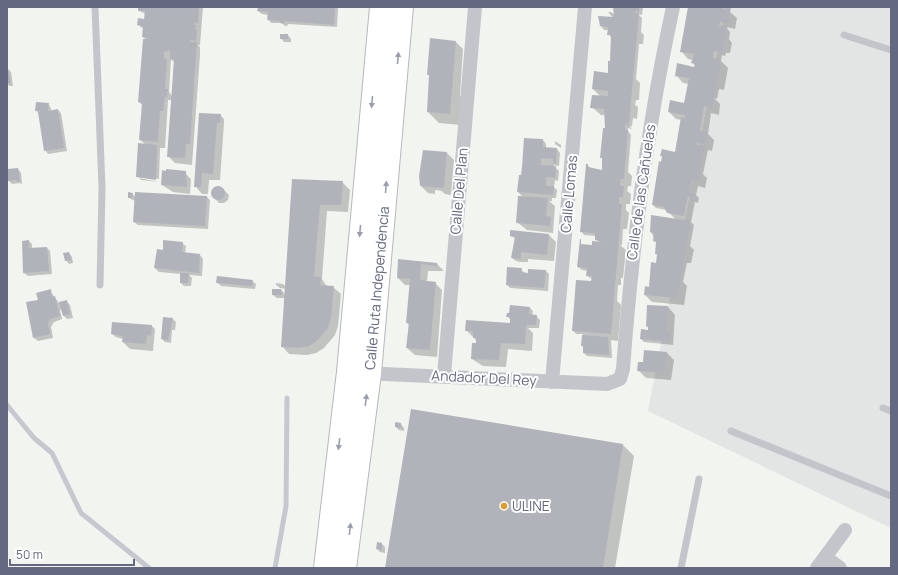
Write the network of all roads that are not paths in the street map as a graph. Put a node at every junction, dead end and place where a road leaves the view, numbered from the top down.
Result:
1 (95, 7) edge
2 (381, 7) edge
3 (402, 7) edge
4 (475, 7) edge
5 (585, 7) edge
6 (673, 7) edge
7 (844, 35) dead end
8 (891, 50) edge
9 (100, 285) dead end
10 (348, 372) junction
11 (370, 373) junction
12 (444, 375) junction
13 (620, 379) joint
14 (552, 382) junction
15 (883, 408) dead end
16 (891, 411) edge
17 (731, 432) dead end
18 (700, 479) dead end
19 (891, 496) edge
20 (845, 530) dead end
21 (821, 563) edge
22 (325, 568) edge
23 (345, 568) edge
24 (681, 568) edge
25 (840, 568) edge

1 - 9 lane
2 -> 10 main road, Calle Ruta Independencia
11 -> 3 main road, Calle Ruta Independencia
4 - 12 street, Calle Del Plan
5 - 14 street, Calle Lomas
6 - 13 street, Calle de las Cañuelas
7 - 8 lane
10 - 11 street, Andador Del Rey
10 -> 22 main road, Calle Ruta Independencia
11 - 12 street, Andador Del Rey
23 -> 11 main road, Calle Ruta Independencia
12 - 14 street, Andador Del Rey
13 - 14 street, Andador Del Rey
15 - 16 lane
17 - 19 lane
18 - 24 lane
20 - 21 street
21 - 25 street

